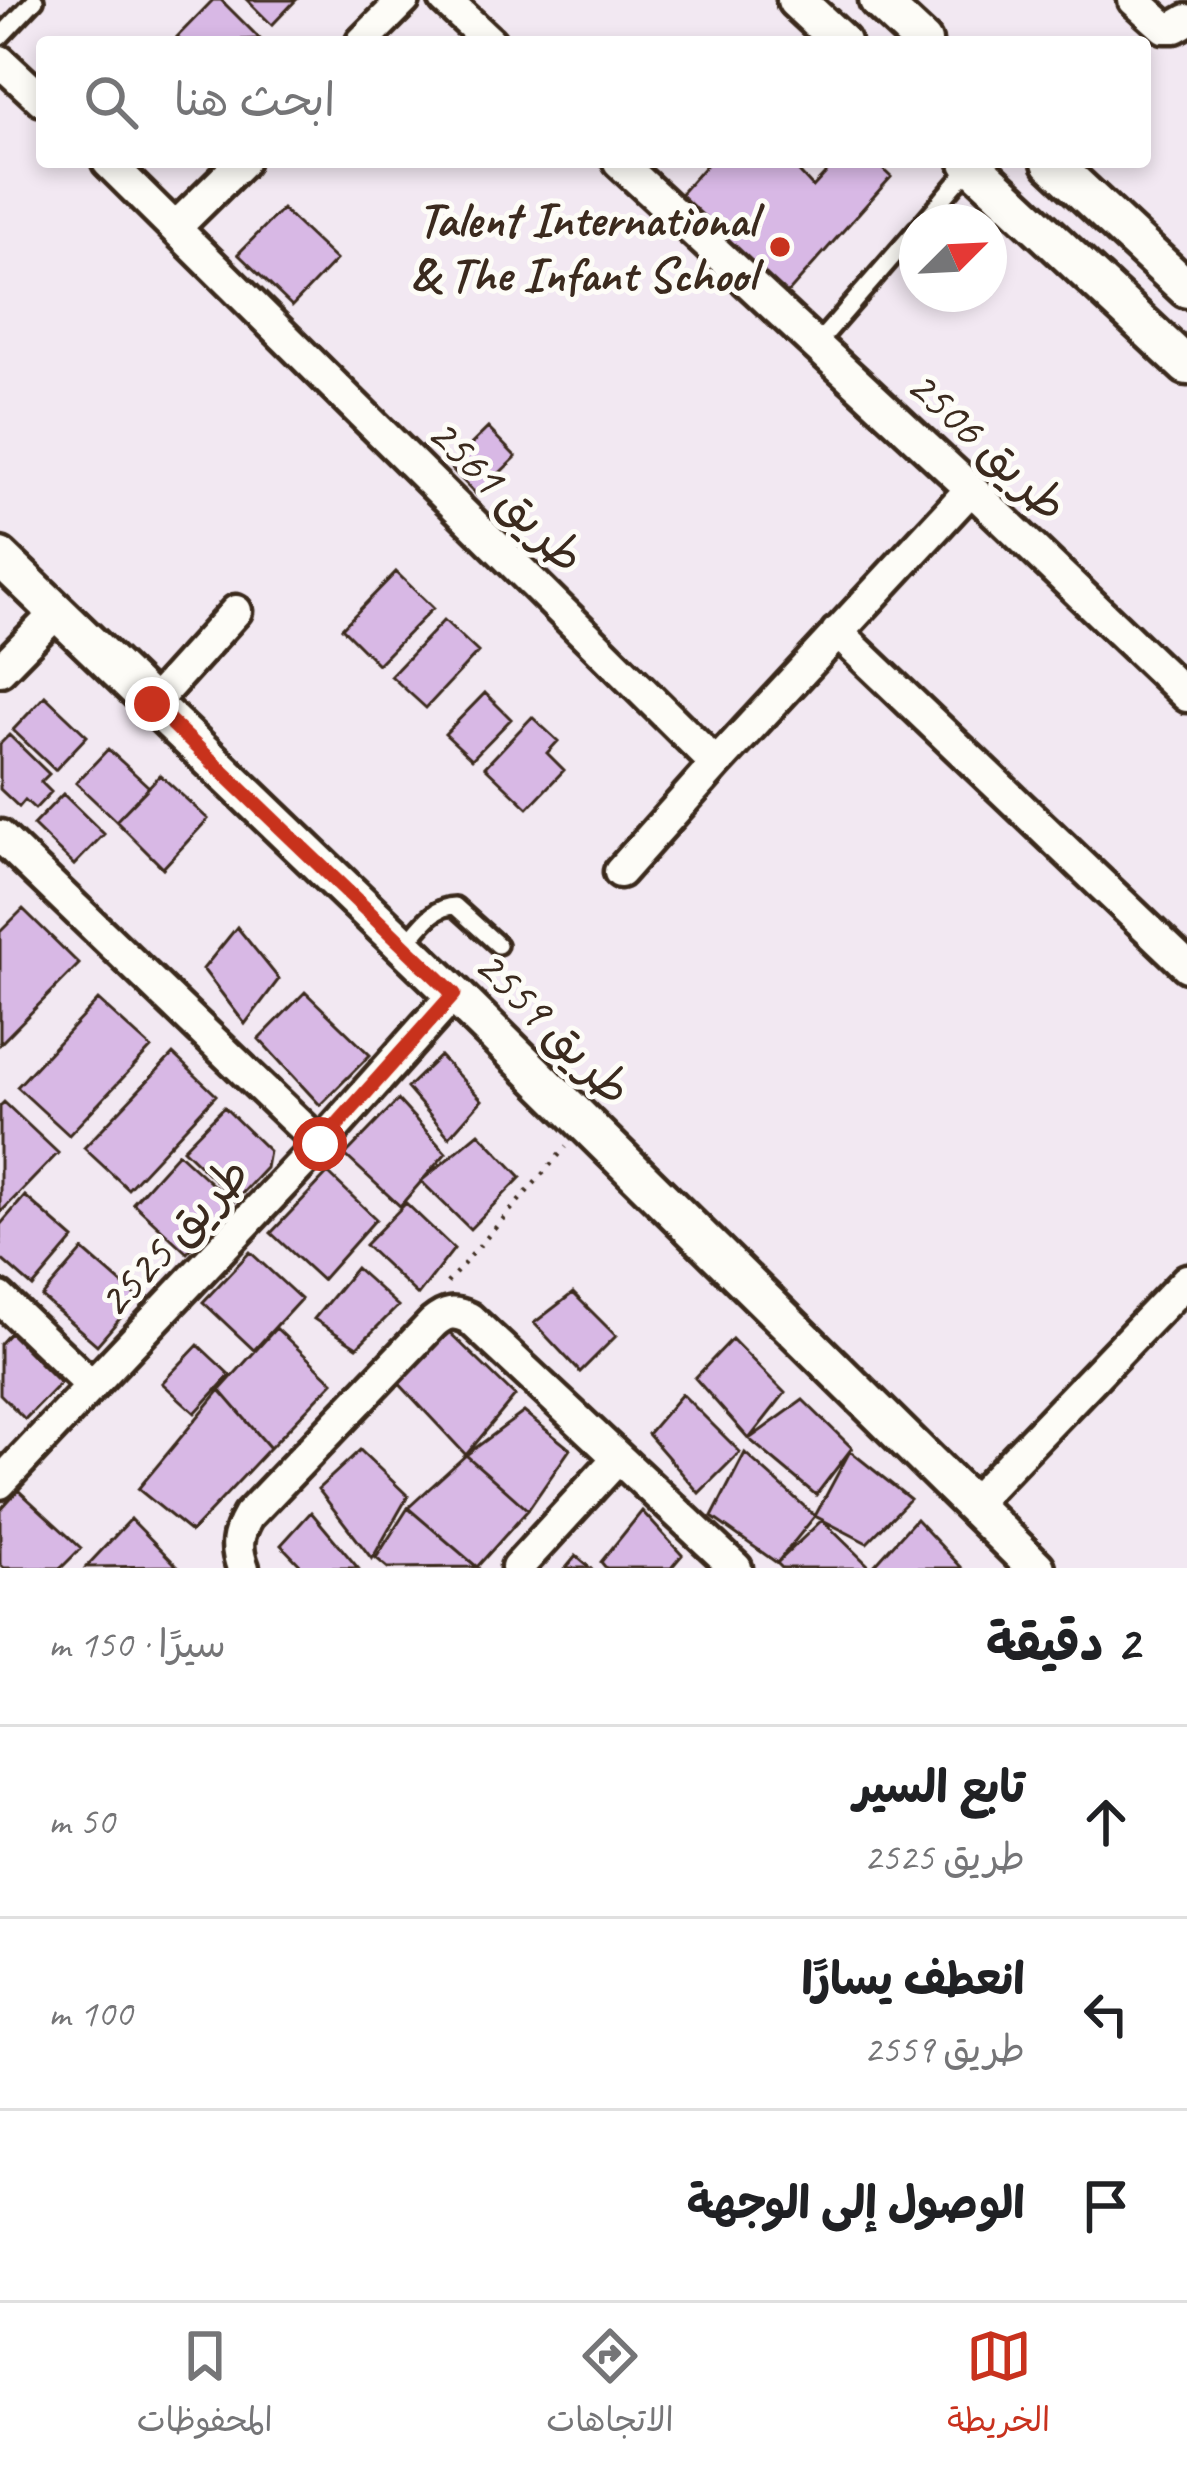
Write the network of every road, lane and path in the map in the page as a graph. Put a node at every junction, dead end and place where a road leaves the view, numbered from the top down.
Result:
1 (35, 0) edge
2 (404, 0) edge
3 (445, 0) edge
4 (796, 0) edge
5 (878, 0) edge
6 (1134, 0) edge
7 (1187, 20) edge
8 (368, 36) edge
9 (484, 36) edge
10 (835, 36) edge
11 (917, 36) edge
12 (0, 37) edge
13 (0, 61) edge
14 (36, 94) edge
15 (114, 168) edge
16 (236, 168) edge
17 (625, 168) edge
18 (968, 168) edge
19 (975, 168) edge
20 (1058, 168) edge
21 (938, 204) edge
22 (177, 226) junction
23 (899, 249) edge
24 (1184, 283) edge
25 (816, 345) junction
26 (1187, 366) edge
27 (971, 489) junction
28 (0, 557) edge
29 (236, 610) dead end
30 (56, 612) junction
31 (837, 632) junction
32 (0, 670) edge
33 (1187, 696) edge
34 (152, 704) junction
35 (716, 764) junction
36 (0, 836) edge
37 (620, 872) dead end
38 (499, 945) dead end
39 (404, 946) junction
40 (1187, 966) edge
41 (454, 994) junction
42 (586, 1125) junction
43 (320, 1144) junction
44 (1187, 1280) edge
45 (0, 1298) edge
46 (443, 1314) junction
47 (92, 1386) junction
48 (618, 1458) junction
49 (0, 1483) edge
50 (970, 1507) junction
51 (243, 1568) edge
52 (517, 1568) edge
53 (736, 1568) edge
54 (1036, 1568) edge

1 - 12 lane
2 - 8 street
3 - 9 street
4 - 10 street
5 - 11 street
6 - 7 street
13 - 14 street
15 - 22 street, طريق 2561
16 - 22 street
17 - 25 street, طريق 2506
18 - 21 lane
19 - 26 street
20 - 24 street
22 - 35 street, طريق 2561
23 - 25 lane
25 - 27 street, طريق 2506
27 - 31 street
27 - 33 street, طريق 2506
28 - 30 street, طريق 2559
29 - 34 street
30 - 32 street
30 - 34 street, طريق 2559
31 - 35 street
31 - 40 street
34 - 39 street, طريق 2559
35 - 37 street
36 - 43 street
38 - 39 lane
39 - 41 street, طريق 2559
41 - 42 street, طريق 2559
41 - 43 street, طريق 2525
42 - 46 path
42 - 50 street, طريق 2559
43 - 47 street, طريق 2525
44 - 50 street
45 - 47 street
46 - 48 street
46 - 51 street
47 - 49 street, طريق 2525
48 - 52 street
48 - 53 street
50 - 54 street, طريق 2559

